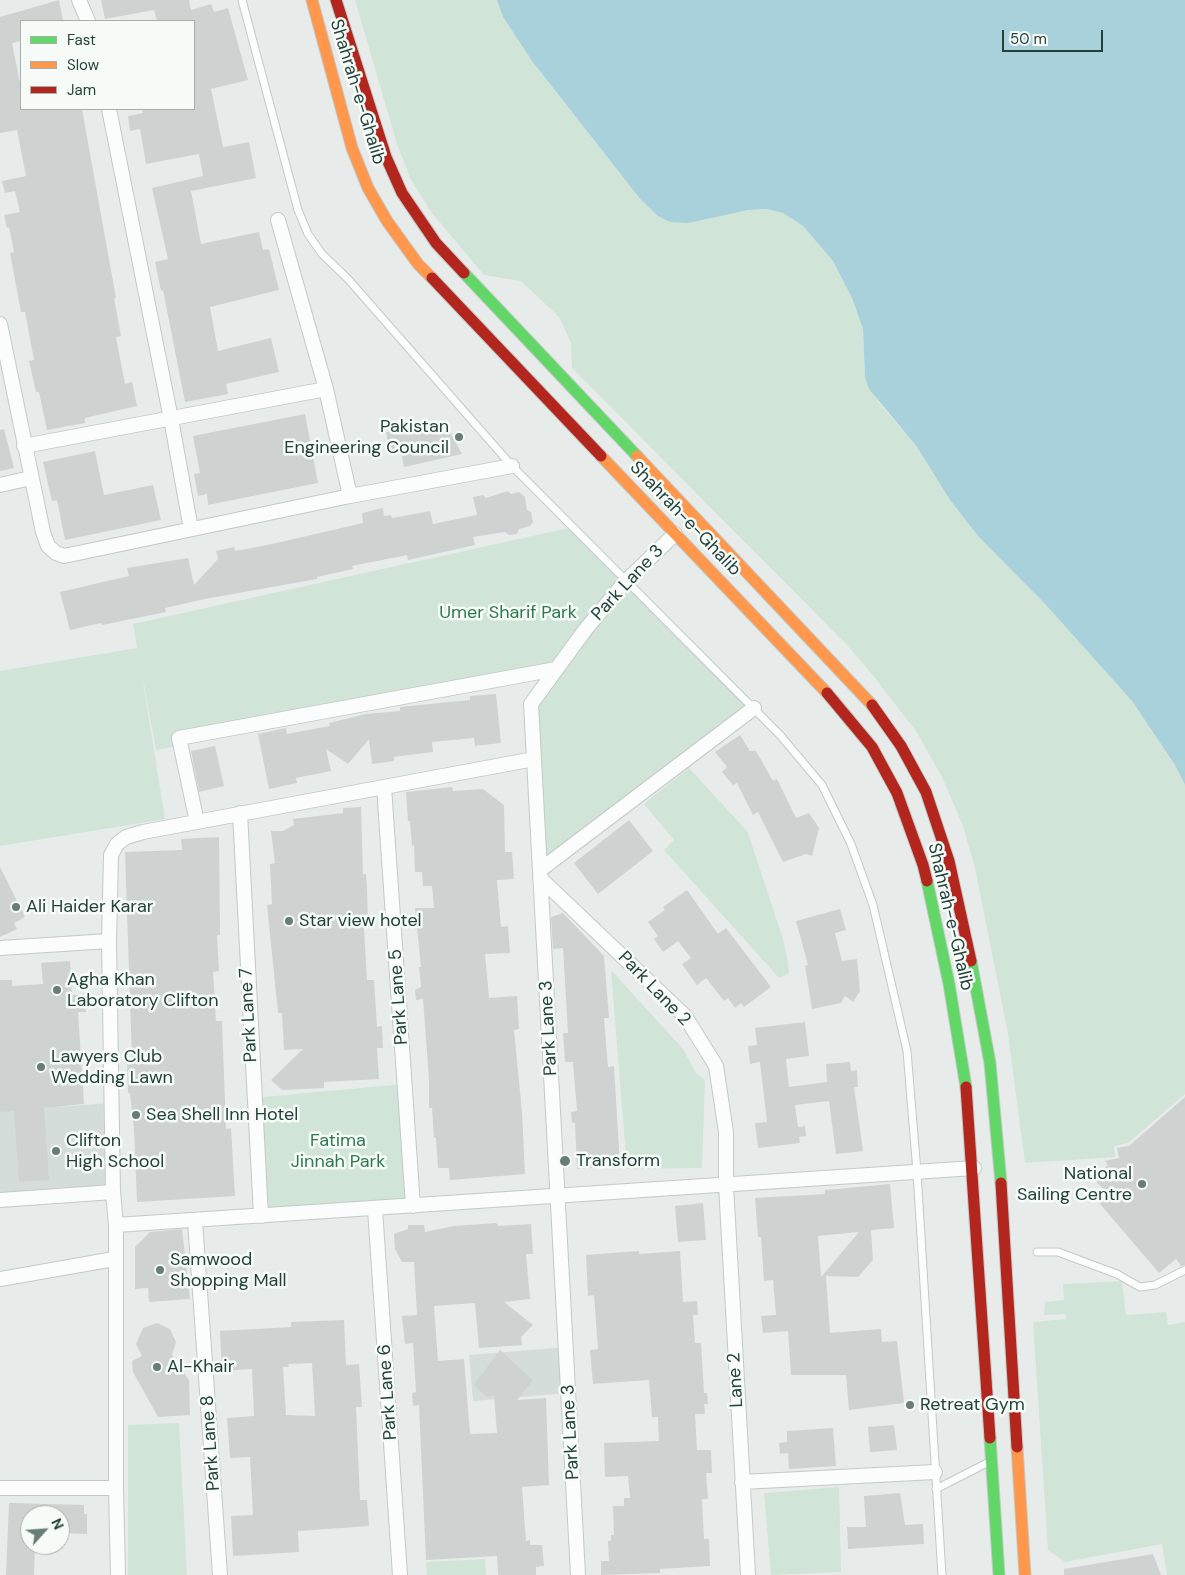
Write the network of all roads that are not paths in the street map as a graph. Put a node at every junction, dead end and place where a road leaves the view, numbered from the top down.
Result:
1 (79, 0) edge
2 (242, 0) edge
3 (312, 0) edge
4 (336, 0) edge
5 (88, 20) edge
6 (109, 110) edge
7 (278, 220) dead end
8 (0, 324) edge
9 (3, 362) edge
10 (326, 389) junction
11 (171, 419) junction
12 (24, 446) junction
13 (512, 466) junction
14 (31, 478) junction
15 (0, 485) edge
16 (350, 496) junction
17 (191, 529) junction
18 (676, 534) junction
19 (626, 581) junction
20 (556, 669) junction
21 (754, 708) junction
22 (534, 759) junction
23 (384, 787) junction
24 (240, 813) junction
25 (197, 822) junction
26 (540, 874) junction
27 (109, 941) junction
28 (0, 948) edge
29 (967, 1094) junction
30 (993, 1094) junction
31 (978, 1122) junction
32 (996, 1123) junction
33 (974, 1168) junction
34 (917, 1172) junction
35 (726, 1185) junction
36 (113, 1192) junction
37 (558, 1196) junction
38 (0, 1200) edge
39 (413, 1206) junction
40 (375, 1209) junction
41 (261, 1216) junction
42 (195, 1221) junction
43 (116, 1225) junction
44 (1037, 1252) dead end
45 (114, 1259) junction
46 (1185, 1270) edge
47 (0, 1279) edge
48 (992, 1460) junction
49 (935, 1472) junction
50 (742, 1482) junction
51 (0, 1488) edge
52 (116, 1488) junction
53 (936, 1489) junction
54 (118, 1575) edge
55 (220, 1575) edge
56 (400, 1575) edge
57 (578, 1575) edge
58 (748, 1575) edge
59 (942, 1575) edge
60 (999, 1575) edge
61 (1025, 1575) edge

1 - 5 street
2 - 13 lane
3 - 18 main road, Shahrah-e-Ghalib
4 - 30 main road, Shahrah-e-Ghalib
6 - 11 street
7 - 10 street
8 - 9 street
9 - 12 street
10 - 11 street
10 - 16 street
11 - 12 street
11 - 17 street
12 - 14 street
13 - 16 street
13 - 19 lane
14 - 15 street
14 - 17 street
16 - 17 street
18 - 19 street, Park Lane 3
18 - 29 main road, Shahrah-e-Ghalib
19 - 20 street, Park Lane 3
19 - 21 lane
20 - 22 street, Park Lane 3
20 - 25 street
21 - 26 street
21 - 34 lane
22 - 23 street
22 - 26 street, Park Lane 3
23 - 24 street
23 - 39 street, Park Lane 5
24 - 25 street
24 - 41 street, Park Lane 7
25 - 27 street
26 - 35 street, Park Lane 2
26 - 37 street, Park Lane 3
27 - 28 street
27 - 36 street
29 - 30 main road
29 - 31 main road, Shahrah-e-Ghalib
30 - 32 main road, Shahrah-e-Ghalib
31 - 32 main road
31 - 33 main road, Shahrah-e-Ghalib
32 - 61 main road
33 - 34 street
33 - 48 main road
34 - 35 street
34 - 49 lane
35 - 37 street
35 - 50 street, Lane 2
36 - 38 street
36 - 43 street
37 - 39 street
37 - 57 street, Park Lane 3
39 - 40 street
40 - 41 street
40 - 56 street, Park Lane 6
41 - 42 street
42 - 43 street
42 - 55 street, Park Lane 8
43 - 45 street
44 - 46 lane
45 - 47 street
45 - 52 street
48 - 53 lane
48 - 60 main road
49 - 50 street
49 - 53 lane
50 - 58 street, Lane 2
51 - 52 street
52 - 54 street
53 - 59 lane

